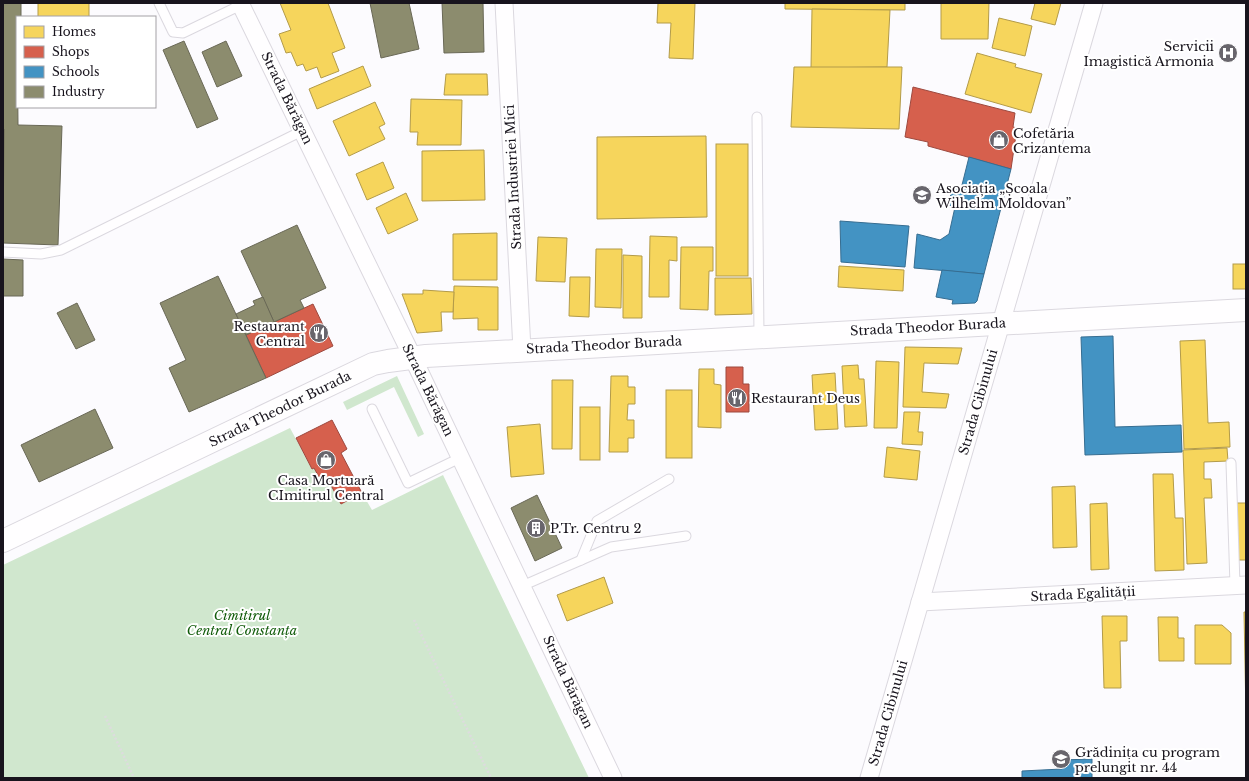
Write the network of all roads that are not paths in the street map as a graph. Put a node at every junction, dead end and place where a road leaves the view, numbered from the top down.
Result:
1 (159, 3) edge
2 (504, 3) edge
3 (1094, 3) edge
4 (241, 4) edge
5 (757, 117) dead end
6 (302, 131) junction
7 (3, 252) edge
8 (1246, 310) edge
9 (1001, 323) junction
10 (759, 337) junction
11 (522, 350) junction
12 (412, 356) junction
13 (372, 408) dead end
14 (460, 458) junction
15 (1231, 462) dead end
16 (669, 479) dead end
17 (686, 536) dead end
18 (3, 541) edge
19 (581, 560) junction
20 (1240, 585) edge
21 (522, 586) junction
22 (920, 602) junction
23 (613, 778) edge
24 (869, 778) edge

1 - 4 lane
2 - 11 street, Strada Industriei Mici
3 - 9 street, Strada Cibinului
4 - 6 street, Strada Bărăgan
5 - 10 lane
6 - 7 lane
6 - 12 street, Strada Bărăgan
8 - 9 street, Strada Theodor Burada
9 - 10 street, Strada Theodor Burada
9 - 22 street, Strada Cibinului
10 - 11 street, Strada Theodor Burada
11 - 12 street, Strada Theodor Burada
12 - 14 street, Strada Bărăgan
12 - 18 street, Strada Theodor Burada
13 - 14 lane
14 - 21 street, Strada Bărăgan
15 - 20 lane
16 - 19 lane
17 - 19 lane
19 - 21 lane
20 - 22 street, Strada Egalității
21 - 23 street, Strada Bărăgan
22 - 24 street, Strada Cibinului

